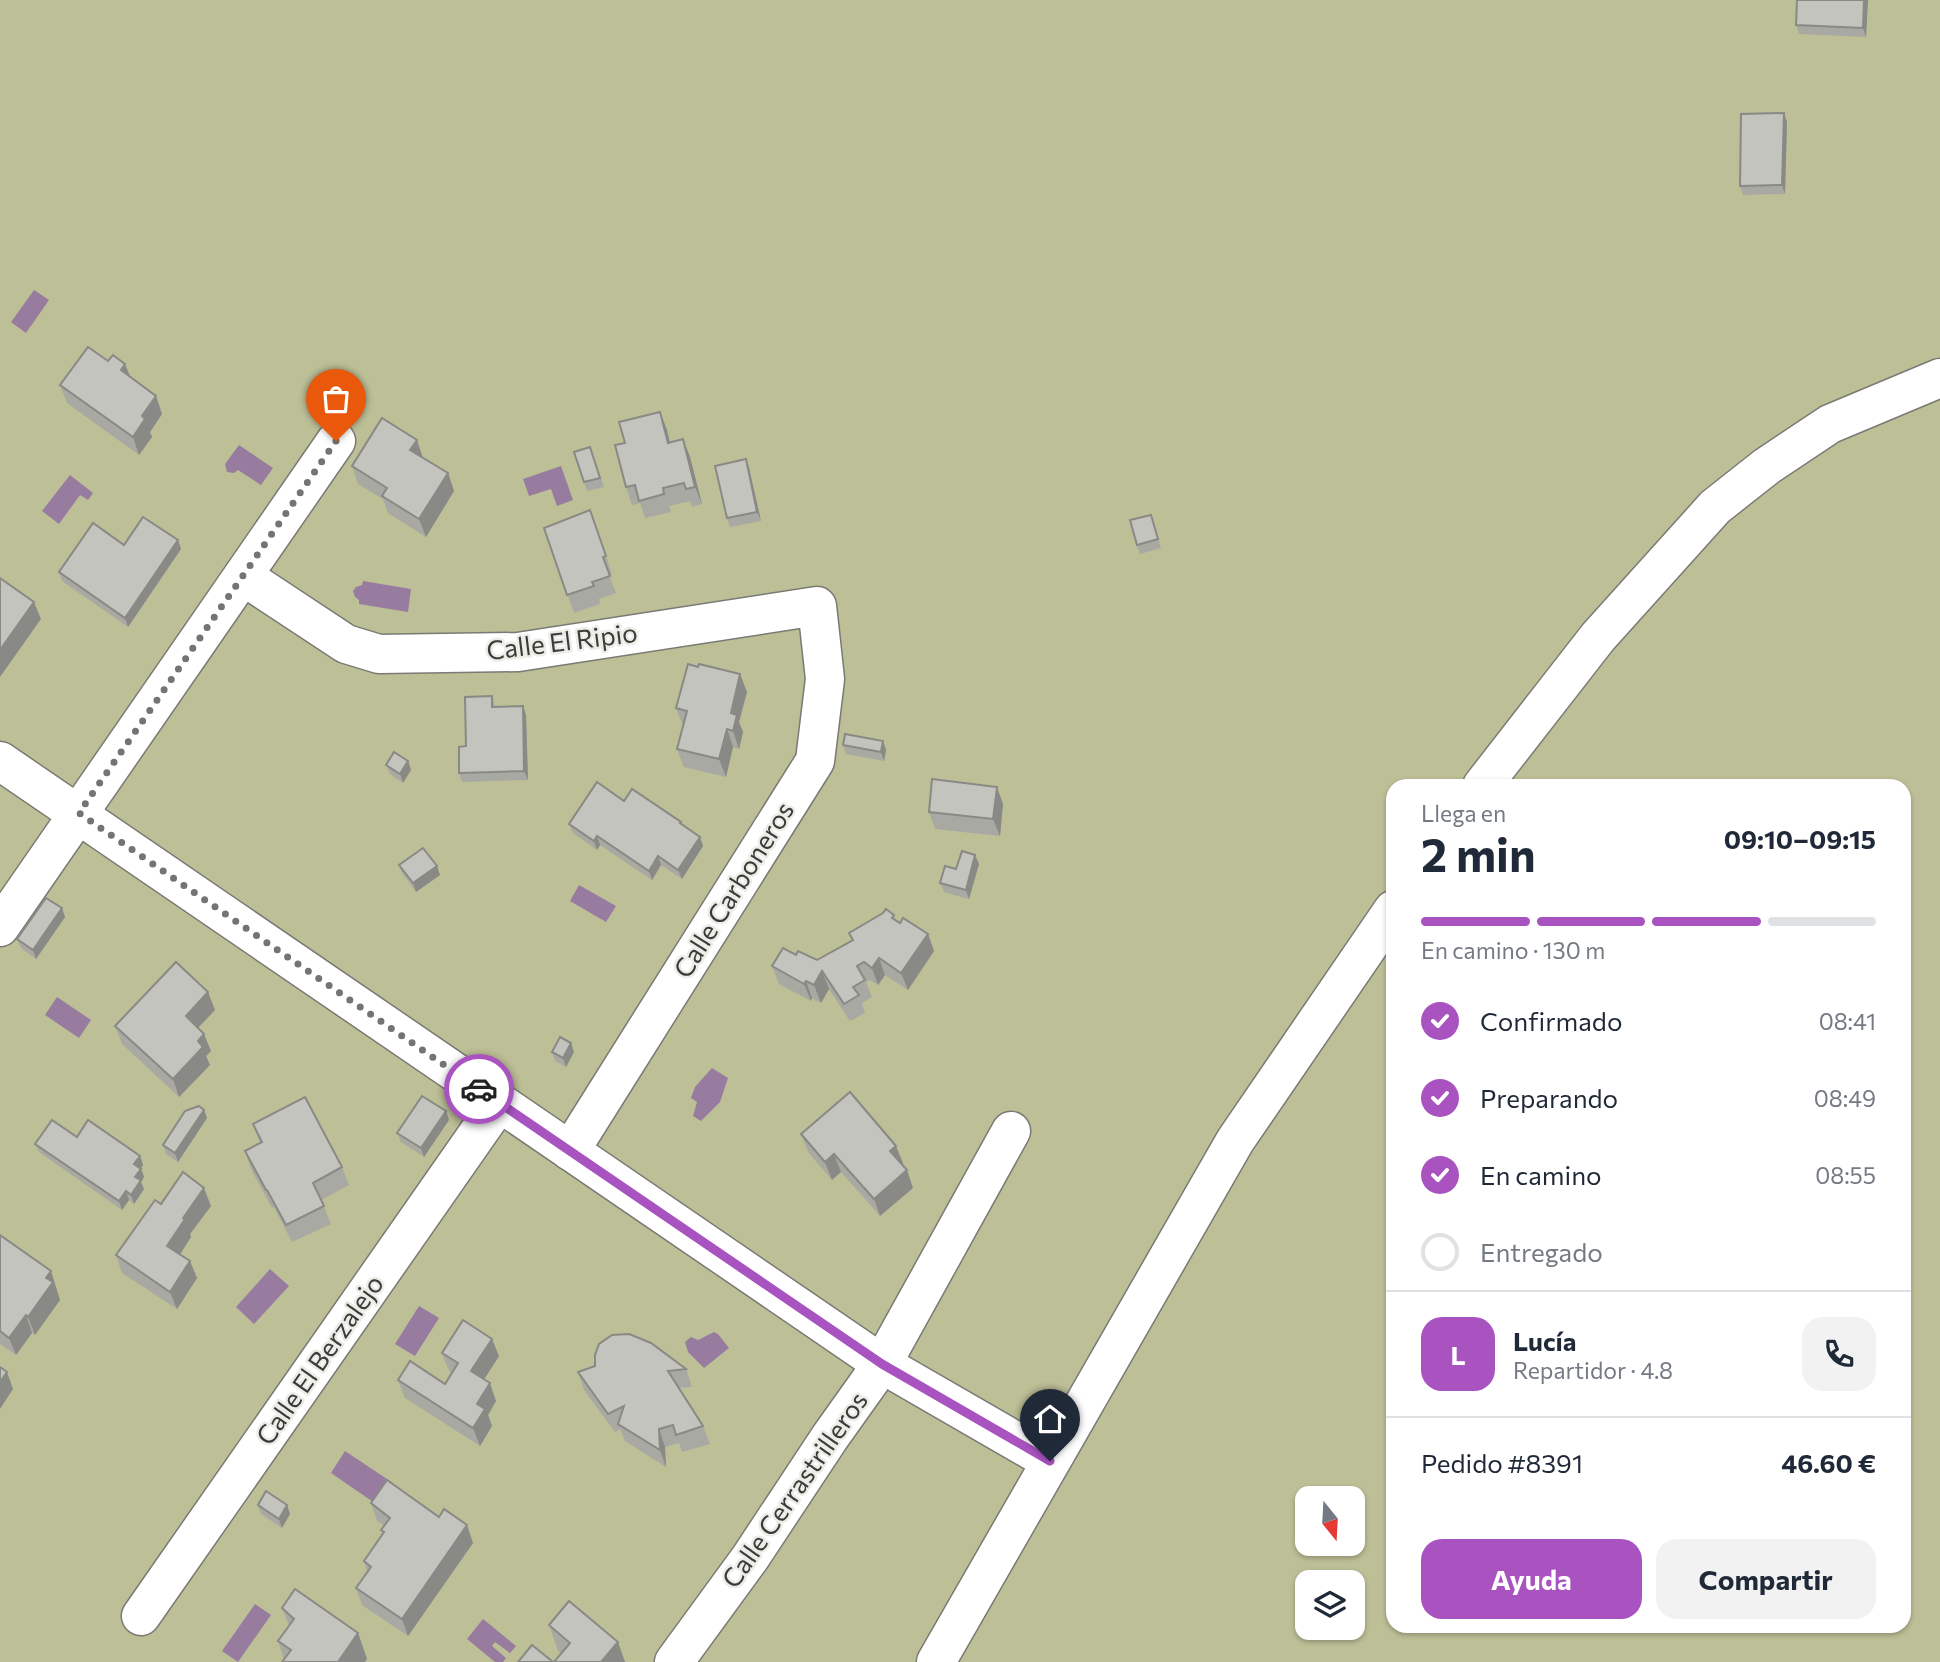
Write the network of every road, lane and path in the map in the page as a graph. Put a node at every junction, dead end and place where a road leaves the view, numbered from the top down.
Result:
1 (1940, 378) edge
2 (336, 441) dead end
3 (243, 576) junction
4 (817, 606) joint
5 (0, 761) edge
6 (1487, 779) edge
7 (79, 813) junction
8 (1386, 920) edge
9 (0, 927) edge
10 (499, 1103) junction
11 (1012, 1131) dead end
12 (570, 1151) junction
13 (882, 1364) junction
14 (1050, 1461) junction
15 (141, 1616) dead end
16 (674, 1662) edge
17 (936, 1662) edge

1 - 6 street
2 - 3 street
3 - 4 street, Calle El Ripio
3 - 7 street
4 - 12 street, Calle Carboneros
5 - 7 street
7 - 9 street
7 - 10 street
8 - 14 street
10 - 12 street
10 - 15 street, Calle El Berzalejo
11 - 13 street, Calle Cerrastrilleros
12 - 13 street
13 - 14 street
13 - 16 street, Calle Cerrastrilleros
14 - 17 street

